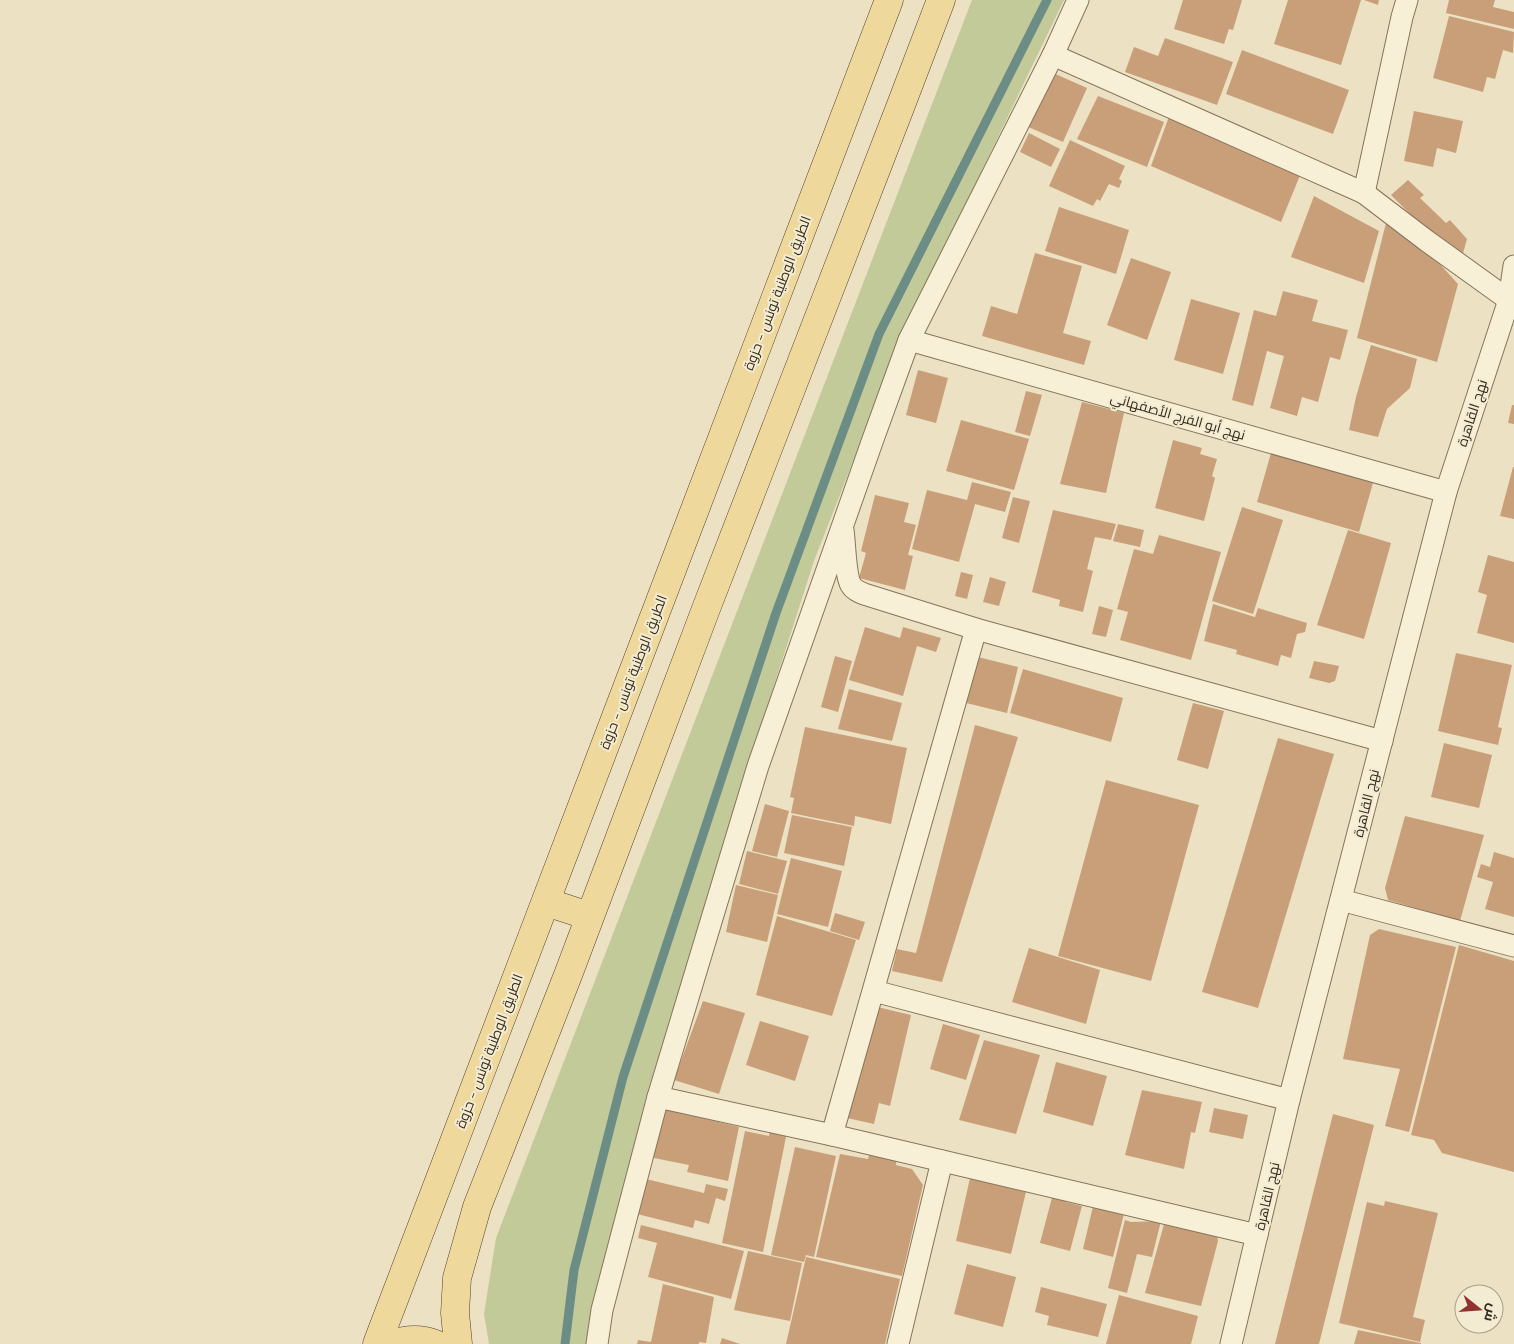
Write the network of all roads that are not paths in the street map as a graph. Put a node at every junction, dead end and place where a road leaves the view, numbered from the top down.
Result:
1 (889, 0) edge
2 (941, 0) edge
3 (1078, 0) edge
4 (1407, 0) edge
5 (1053, 55) junction
6 (1364, 193) junction
7 (1514, 266) edge
8 (1511, 301) edge
9 (909, 340) junction
10 (1446, 492) junction
11 (843, 524) junction
12 (976, 629) junction
13 (1382, 741) junction
14 (1341, 900) junction
15 (546, 902) junction
16 (589, 916) junction
17 (1514, 946) edge
18 (874, 991) junction
19 (658, 1097) junction
20 (1289, 1100) junction
21 (832, 1135) junction
22 (942, 1161) junction
23 (1257, 1235) junction
24 (377, 1344) edge
25 (392, 1344) edge
26 (435, 1344) edge
27 (458, 1344) edge
28 (597, 1344) edge
29 (898, 1344) edge
30 (1231, 1344) edge

1 - 15 main road, الطريق الوطنية تونس - حزوة
2 - 16 main road
3 - 5 street
4 - 6 street
5 - 6 street
5 - 9 street
6 - 8 street
7 - 8 street, نهج القاهرة
8 - 10 street, نهج القاهرة
9 - 10 street, نهج أبو الفرج الأصفهاني
9 - 11 street
10 - 13 street, نهج القاهرة
11 - 12 street
11 - 19 street
12 - 13 street
12 - 18 street
13 - 14 street, نهج القاهرة
14 - 17 street
14 - 20 street, نهج القاهرة
15 - 16 main road
15 - 24 main road, الطريق الوطنية تونس - حزوة
16 - 27 main road
18 - 20 street
18 - 21 street
19 - 21 street
19 - 28 street
20 - 23 street, نهج القاهرة
21 - 22 street
22 - 23 street
22 - 29 street
23 - 30 street, نهج القاهرة
25 - 26 main road

